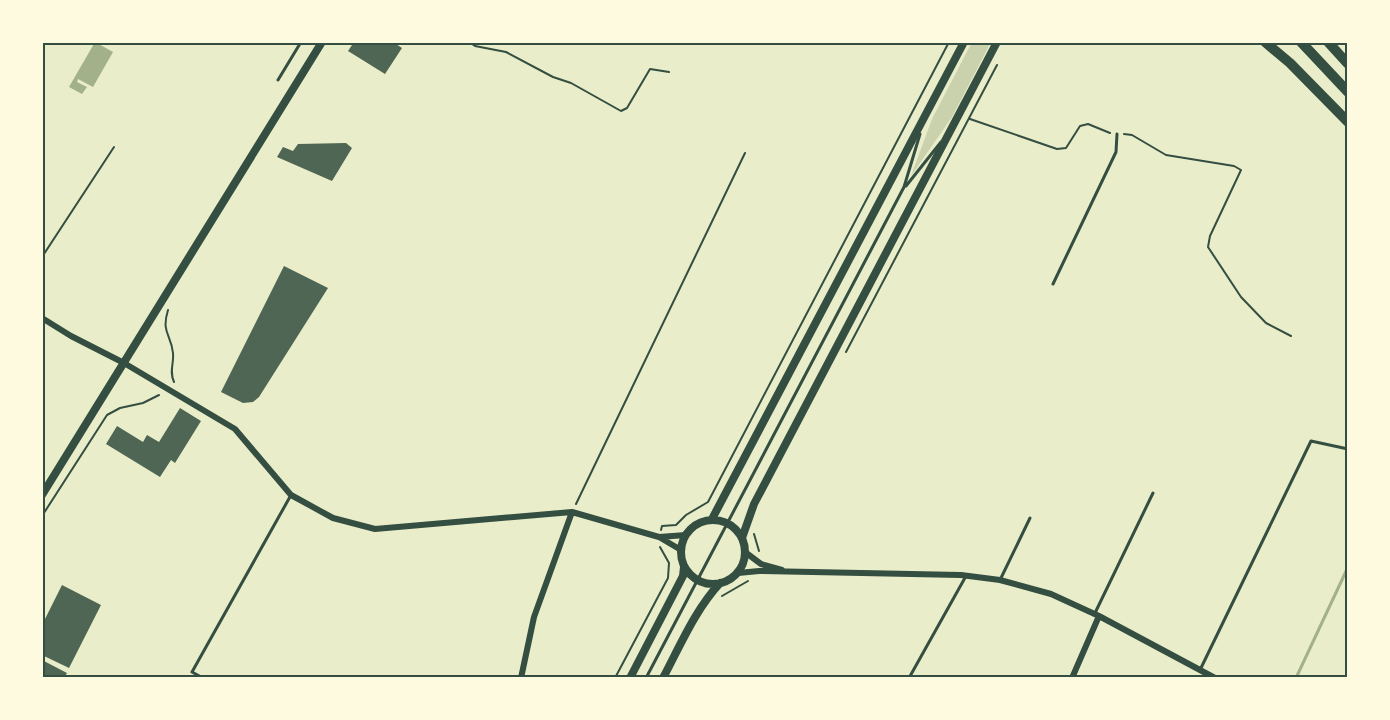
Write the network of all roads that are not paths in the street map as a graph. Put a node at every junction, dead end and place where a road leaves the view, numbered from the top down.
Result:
1 (302, 42) edge
2 (322, 42) edge
3 (964, 42) edge
4 (997, 42) edge
5 (1265, 42) edge
6 (1301, 42) edge
7 (1328, 42) edge
8 (1348, 64) edge
9 (278, 80) dead end
10 (1348, 92) edge
11 (922, 122) junction
12 (1348, 122) edge
13 (1117, 134) road end
14 (948, 135) junction
15 (904, 187) junction
16 (1053, 284) dead end
17 (42, 318) edge
18 (124, 363) junction
19 (1348, 449) edge
20 (1153, 493) dead end
21 (42, 495) edge
22 (291, 495) junction
23 (572, 512) junction
24 (1030, 518) dead end
25 (712, 519) junction
26 (728, 523) junction
27 (686, 535) junction
28 (659, 537) junction
29 (742, 538) junction
30 (681, 550) junction
31 (746, 552) junction
32 (684, 567) junction
33 (760, 568) junction
34 (738, 573) junction
35 (966, 576) junction
36 (1000, 580) junction
37 (698, 581) junction
38 (720, 584) junction
39 (1097, 615) junction
40 (1200, 670) junction
41 (203, 678) edge
42 (521, 678) edge
43 (630, 678) edge
44 (646, 678) edge
45 (663, 678) edge
46 (909, 678) edge
47 (1072, 678) edge
48 (1215, 678) edge

1 - 9 lane
2 - 18 street
3 - 11 main road
4 - 14 main road
5 - 12 highway
6 - 10 highway
7 - 8 highway
11 - 15 lane
11 - 25 main road
13 - 16 lane
14 - 15 lane
14 - 29 main road
15 - 26 lane
17 - 18 street
18 - 21 street
18 - 22 street
19 - 40 lane
20 - 39 lane
22 - 23 street
22 - 41 lane
23 - 28 street
23 - 42 street
24 - 36 lane
25 - 26 main road
25 - 27 main road
26 - 29 main road
26 - 37 lane
27 - 28 street
27 - 30 main road
28 - 30 street
29 - 31 main road
30 - 32 main road
31 - 33 street
31 - 34 main road
32 - 37 main road
32 - 43 main road
33 - 34 street
33 - 35 street
34 - 38 main road
35 - 36 street
35 - 46 lane
36 - 39 street
37 - 38 main road
37 - 44 lane
38 - 45 main road
39 - 40 street
39 - 47 street
40 - 48 street

